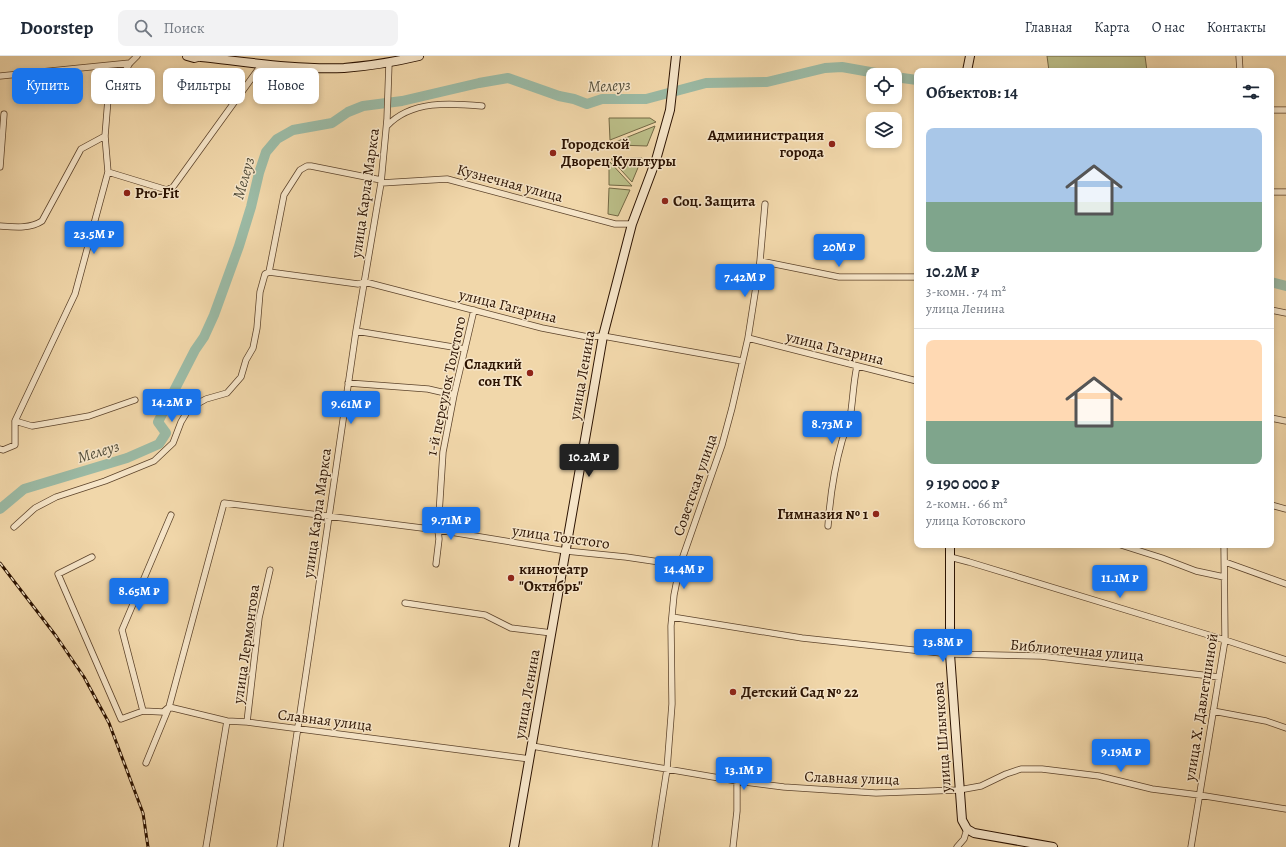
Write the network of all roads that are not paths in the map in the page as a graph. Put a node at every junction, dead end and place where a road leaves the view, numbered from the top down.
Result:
1 (137, 56) edge
2 (187, 56) edge
3 (236, 56) edge
4 (419, 56) edge
5 (1239, 56) edge
6 (202, 57) edge
7 (676, 59) edge
8 (245, 62) junction
9 (130, 63) junction
10 (389, 63) junction
11 (262, 64) junction
12 (1240, 68) edge
13 (0, 76) edge
14 (482, 106) dead end
15 (1274, 110) edge
16 (1286, 110) edge
17 (4, 114) dead end
18 (386, 126) junction
19 (105, 136) junction
20 (0, 167) edge
21 (108, 172) junction
22 (381, 181) junction
23 (1274, 192) edge
24 (1286, 192) edge
25 (765, 204) dead end
26 (632, 224) junction
27 (0, 226) edge
28 (760, 261) junction
29 (269, 272) junction
30 (914, 277) edge
31 (365, 282) junction
32 (474, 310) junction
33 (1274, 311) edge
34 (1286, 313) edge
35 (356, 331) junction
36 (603, 336) junction
37 (748, 338) junction
38 (465, 349) junction
39 (742, 361) junction
40 (857, 366) junction
41 (914, 380) edge
42 (348, 383) junction
43 (454, 395) junction
44 (135, 400) dead end
45 (1274, 419) edge
46 (1286, 421) edge
47 (15, 422) junction
48 (0, 449) edge
49 (1274, 506) edge
50 (1286, 510) edge
51 (171, 515) dead end
52 (328, 517) junction
53 (828, 526) dead end
54 (14, 527) dead end
55 (438, 530) junction
56 (950, 548) edge
57 (1130, 548) edge
58 (1224, 548) edge
59 (566, 551) junction
60 (92, 557) dead end
61 (950, 557) junction
62 (1225, 562) junction
63 (436, 564) dead end
64 (680, 565) junction
65 (270, 570) dead end
66 (1224, 577) junction
67 (1286, 584) edge
68 (405, 603) dead end
69 (672, 616) junction
70 (552, 633) junction
71 (1225, 640) junction
72 (950, 654) junction
73 (1286, 660) edge
74 (1218, 678) junction
75 (169, 707) junction
76 (143, 711) junction
77 (1213, 711) junction
78 (227, 721) junction
79 (247, 722) junction
80 (1286, 728) edge
81 (297, 729) junction
82 (532, 746) junction
83 (530, 759) junction
84 (146, 763) dead end
85 (667, 769) junction
86 (737, 781) junction
87 (960, 790) junction
88 (1199, 794) junction
89 (1286, 809) edge
90 (968, 829) junction
91 (206, 847) edge
92 (280, 847) edge
93 (514, 847) edge
94 (655, 847) edge
95 (733, 847) edge
96 (957, 847) edge
97 (1053, 847) edge
98 (1191, 847) edge

1 - 9 street
2 - 6 main road
3 - 8 main road
4 - 10 main road
5 - 12 street
6 - 8 main road
7 - 26 main road, улица Ленина
8 - 11 main road
9 - 13 street
9 - 19 street
10 - 11 main road
10 - 18 street, улица Карла Маркса
11 - 21 street
14 - 18 street
15 - 16 street
17 - 20 street
18 - 22 street, улица Карла Маркса
19 - 21 street
19 - 27 street
21 - 47 street
22 - 26 street, Кузнечная улица
22 - 29 street, Кузнечная улица
22 - 31 street, улица Карла Маркса
23 - 24 street
25 - 28 street, Советская улица
26 - 36 main road, улица Ленина
28 - 30 street
28 - 37 street, Советская улица
29 - 31 street, улица Гагарина
29 - 54 street
31 - 32 street, улица Гагарина
31 - 35 street, улица Карла Маркса
32 - 36 street, улица Гагарина
32 - 38 street, 1-й переулок Толстого
33 - 34 street
35 - 38 street
35 - 42 street, улица Карла Маркса
36 - 39 street, улица Гагарина
36 - 59 main road, улица Ленина
37 - 39 street, Советская улица
37 - 40 street, улица Гагарина
38 - 43 street, 1-й переулок Толстого
39 - 64 street, Советская улица
40 - 41 street, улица Гагарина
40 - 53 street
42 - 43 street
42 - 52 street, улица Карла Маркса
43 - 55 street, 1-й переулок Толстого
44 - 47 street
45 - 46 street
47 - 48 street
49 - 50 street
51 - 76 street
52 - 55 street, улица Толстого
52 - 75 street, улица Толстого
52 - 81 street, улица Карла Маркса
55 - 59 street, улица Толстого
55 - 63 street, 1-й переулок Толстого
56 - 61 main road, улица Шлычкова
57 - 66 street
58 - 62 street, улица Х. Давлетшиной
59 - 64 street, улица Толстого
59 - 70 main road, улица Ленина
60 - 76 street, Славная улица
61 - 71 street
61 - 72 main road, улица Шлычкова
62 - 66 street, улица Х. Давлетшиной
62 - 67 street
64 - 69 street, Советская улица
65 - 79 street, улица Лермонтова
66 - 71 street, улица Х. Давлетшиной
68 - 70 street
69 - 72 street, Библиотечная улица
69 - 85 street, Советская улица
70 - 82 main road, улица Ленина
71 - 73 street
71 - 74 street, улица Х. Давлетшиной
72 - 74 street, Библиотечная улица
72 - 87 main road, улица Шлычкова
74 - 77 street, улица Х. Давлетшиной
75 - 76 street, Славная улица
75 - 78 street, Славная улица
75 - 84 street
77 - 80 street
77 - 88 street, улица Х. Давлетшиной
78 - 79 street, Славная улица
78 - 91 street, улица Лермонтова
79 - 81 street, Славная улица
81 - 83 street, Славная улица
81 - 92 street, улица Карла Маркса
82 - 83 main road, улица Ленина
82 - 85 street, Славная улица
83 - 93 main road, улица Ленина
85 - 86 street, Славная улица
85 - 94 street, Советская улица
86 - 87 street, Славная улица
86 - 95 street
87 - 88 street, Славная улица
87 - 90 main road, улица Шлычкова
88 - 89 street, Славная улица
88 - 98 street, улица Х. Давлетшиной
90 - 96 street
90 - 97 main road

